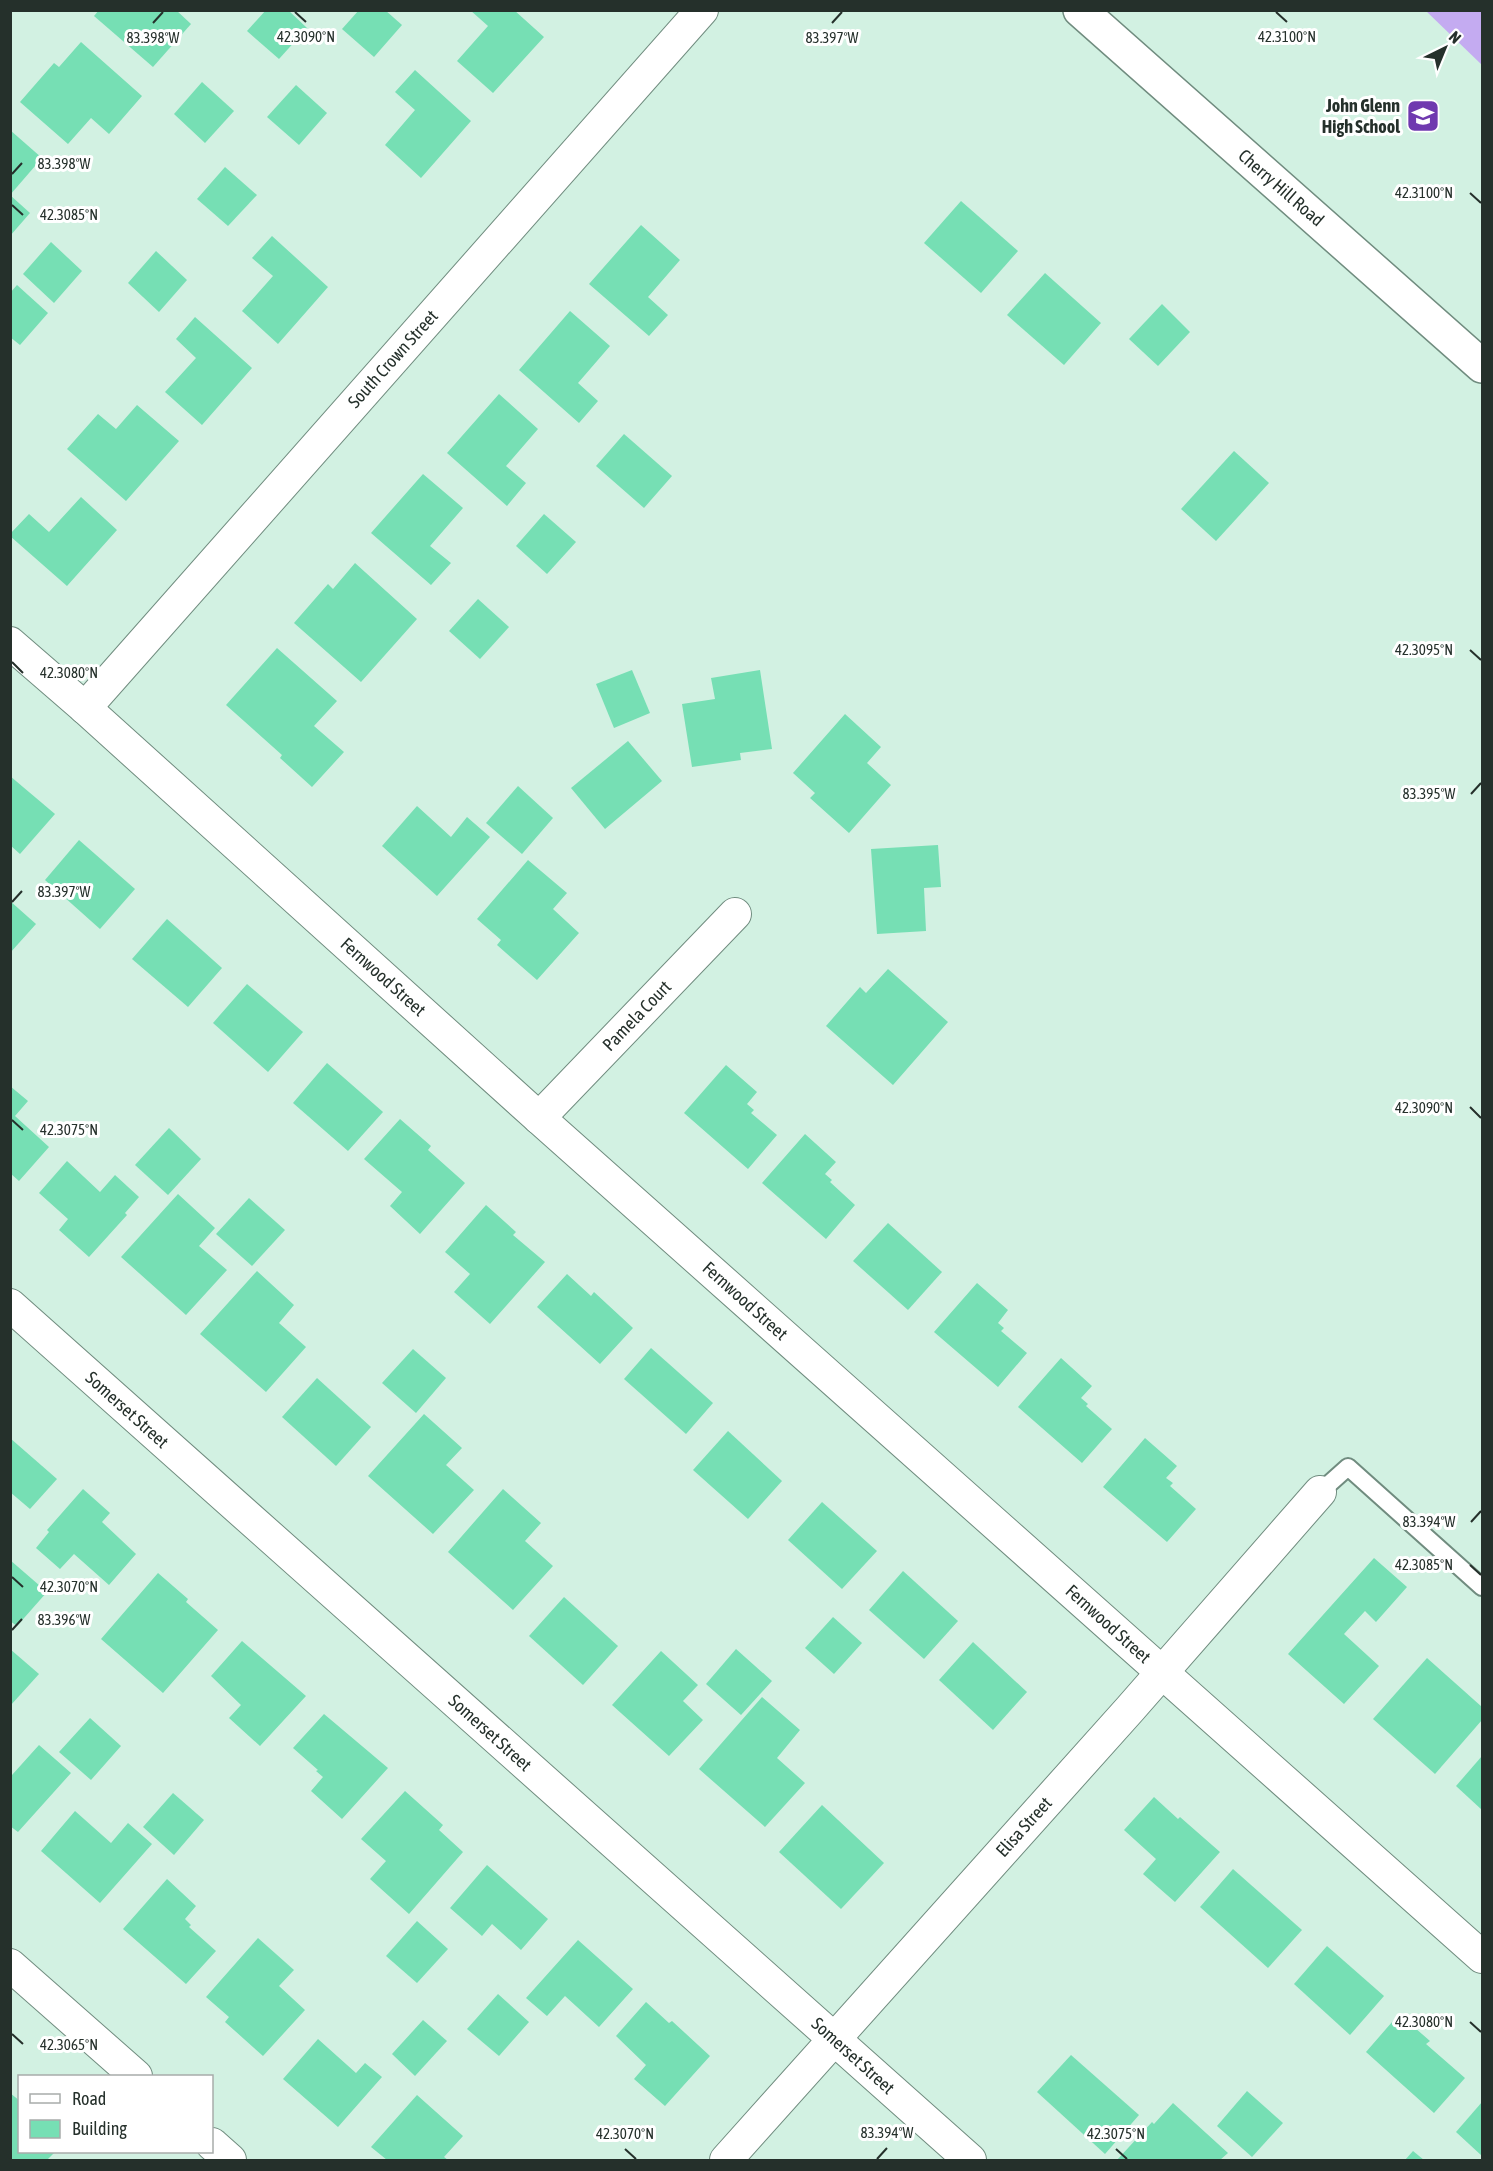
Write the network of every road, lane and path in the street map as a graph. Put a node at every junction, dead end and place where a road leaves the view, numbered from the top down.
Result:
1 (702, 10) edge
2 (1080, 10) edge
3 (1482, 366) edge
4 (10, 643) edge
5 (85, 708) junction
6 (735, 914) dead end
7 (539, 1118) junction
8 (10, 1305) edge
9 (1320, 1492) joint
10 (1482, 1587) edge
11 (1162, 1672) junction
12 (1482, 1957) edge
13 (10, 1965) edge
14 (833, 2039) junction
15 (135, 2075) edge
16 (213, 2145) edge
17 (230, 2160) edge
18 (726, 2160) edge
19 (970, 2160) edge

1 - 5 street, South Crown Street
2 - 3 main road, Cherry Hill Road
4 - 5 street, Fernwood Street
5 - 7 street, Fernwood Street
6 - 7 street, Pamela Court
7 - 11 street, Fernwood Street
8 - 14 street, Somerset Street
9 - 10 lane
9 - 11 street, Elisa Street
11 - 12 street, Fernwood Street
11 - 14 street, Elisa Street
13 - 15 street
14 - 18 street, Elisa Street
14 - 19 street, Somerset Street
16 - 17 street

